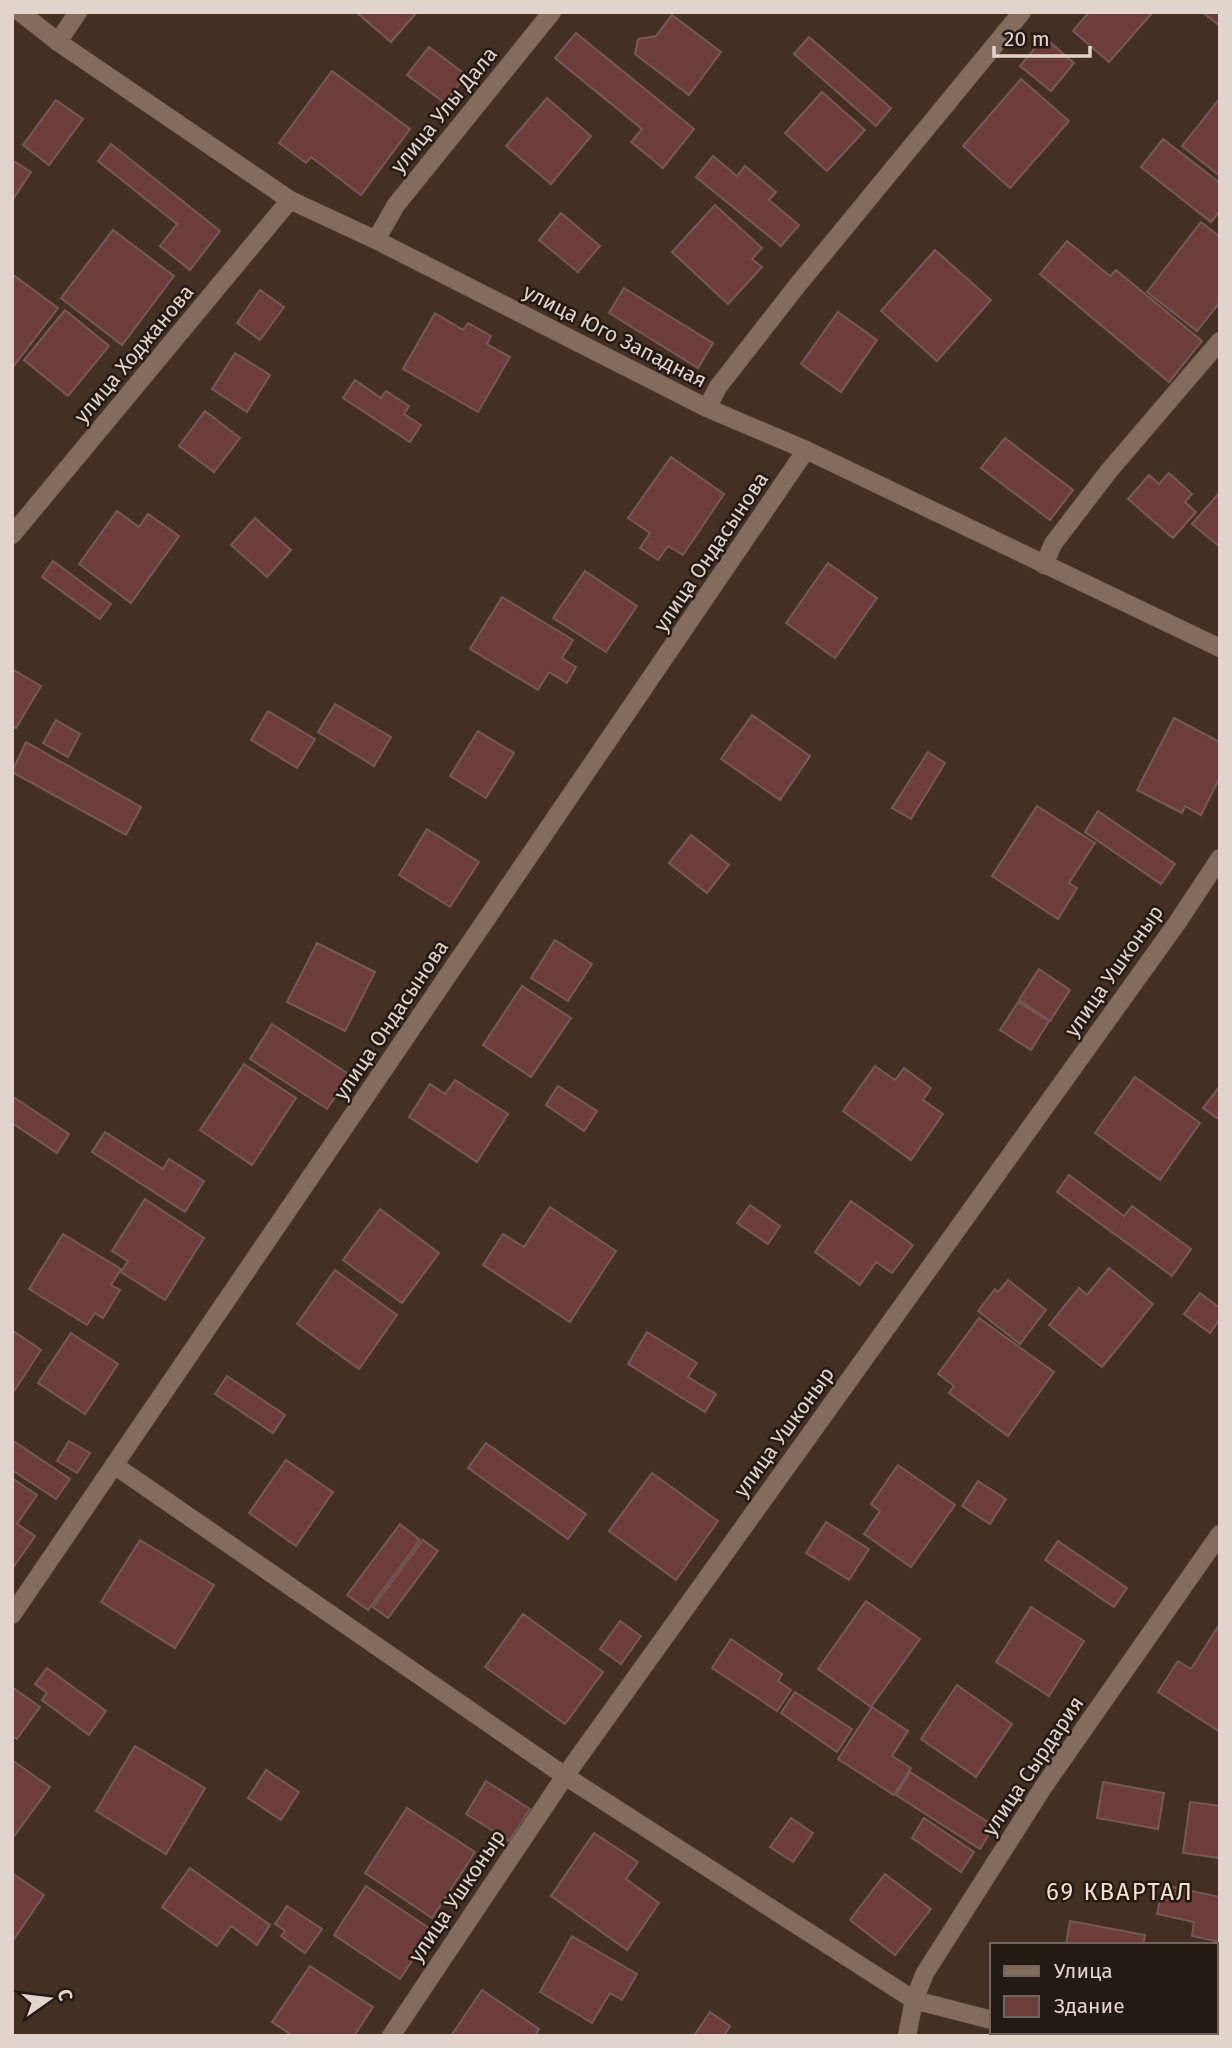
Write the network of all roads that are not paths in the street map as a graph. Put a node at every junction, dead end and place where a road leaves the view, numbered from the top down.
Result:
1 (20, 12) edge
2 (78, 12) edge
3 (552, 12) edge
4 (1022, 12) edge
5 (58, 42) junction
6 (290, 200) junction
7 (376, 240) junction
8 (1220, 341) edge
9 (707, 408) junction
10 (806, 450) junction
11 (12, 535) edge
12 (1044, 565) junction
13 (1220, 648) edge
14 (1220, 858) edge
15 (114, 1465) junction
16 (1220, 1534) edge
17 (12, 1615) edge
18 (565, 1776) junction
19 (915, 2000) junction
20 (990, 2019) edge
21 (391, 2036) edge
22 (907, 2036) edge

1 - 5 street, улица Юго Западная
2 - 5 street
3 - 7 street, улица Улы Дала
4 - 9 street
5 - 6 street, улица Юго Западная
6 - 7 street, улица Юго Западная
6 - 11 street, улица Ходжанова
7 - 9 street, улица Юго Западная
8 - 12 street
9 - 10 street, улица Юго Западная
10 - 12 street, улица Юго Западная
10 - 15 street, улица Ондасынова
12 - 13 street, улица Юго Западная
14 - 18 street, улица Ушконыр
15 - 17 street, улица Ондасынова
15 - 18 street
16 - 19 street, улица Сырдария
18 - 19 street
18 - 21 street, улица Ушконыр
19 - 20 street
19 - 22 street, улица Сырдария

